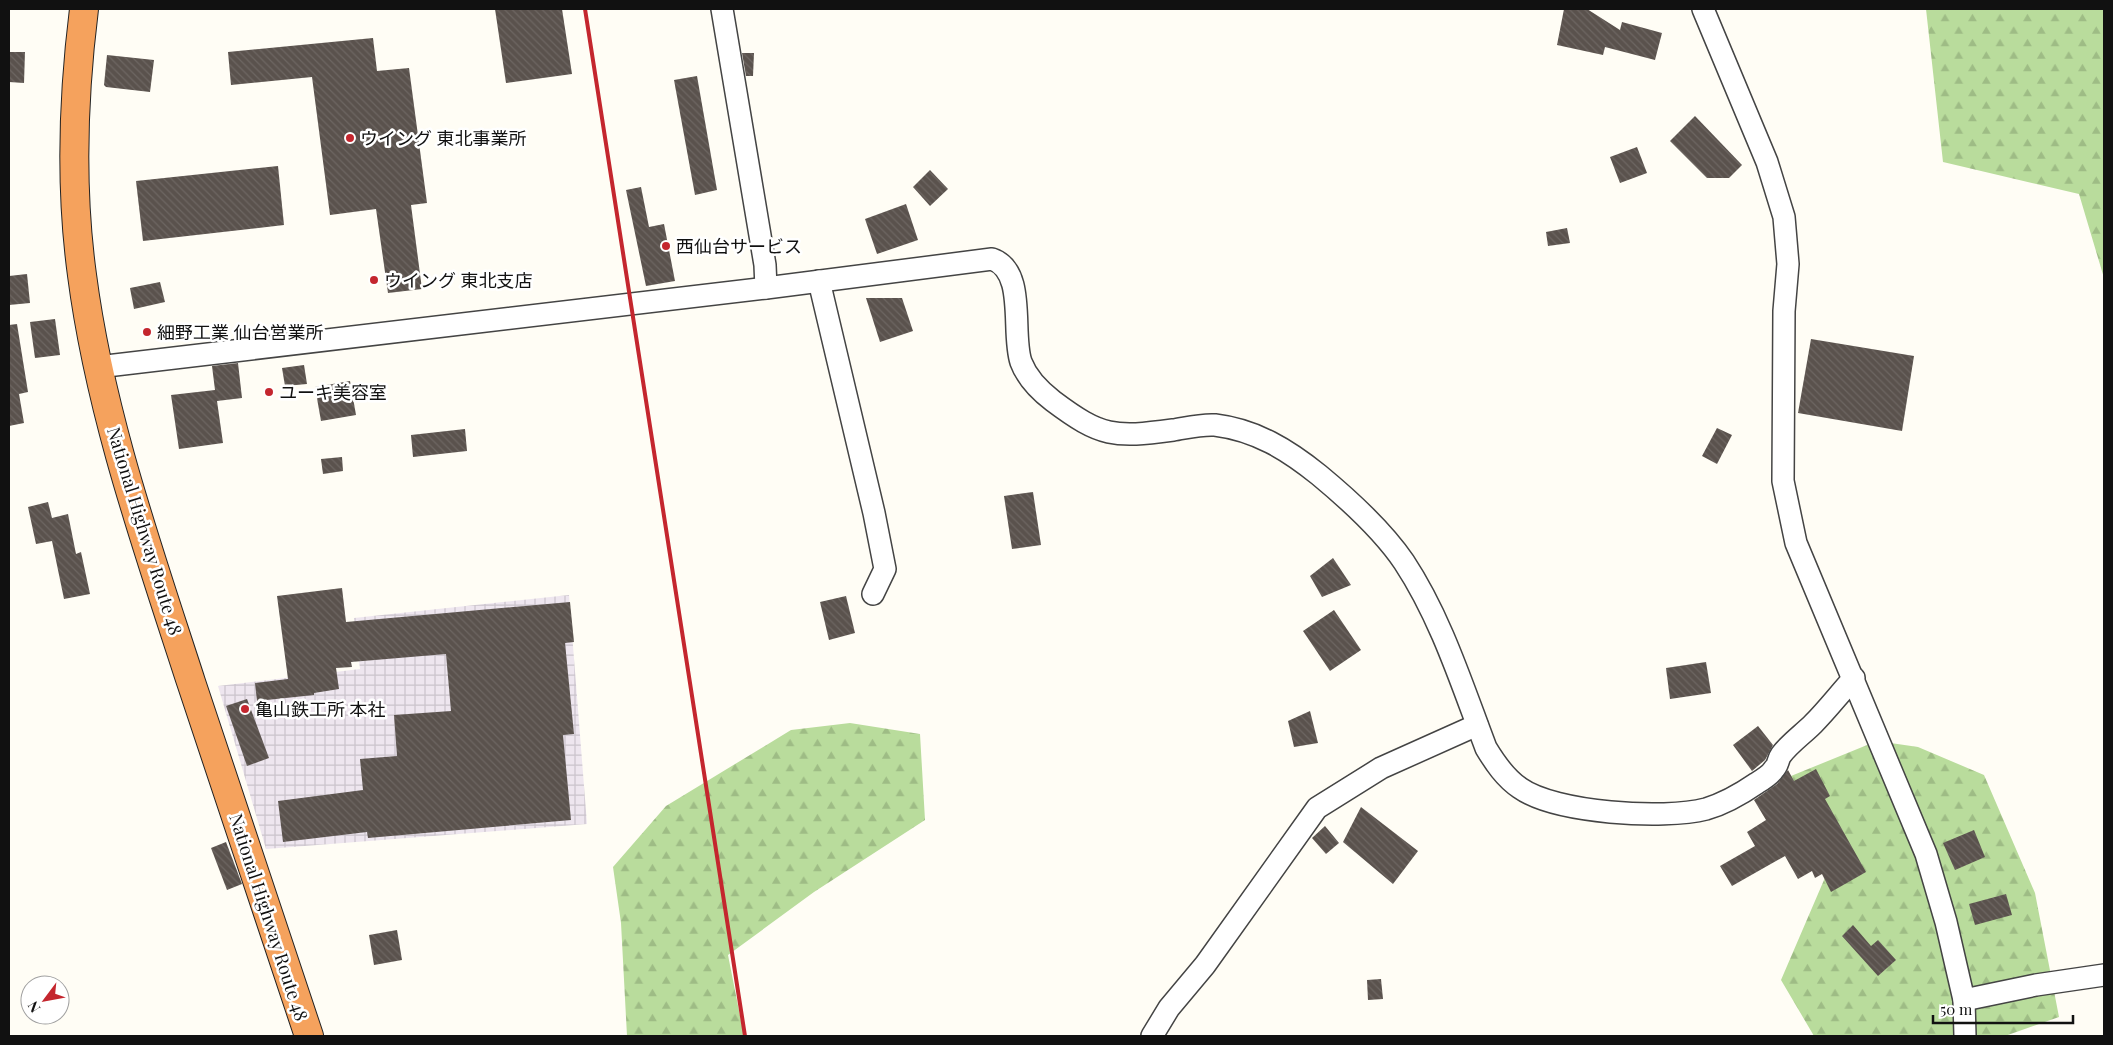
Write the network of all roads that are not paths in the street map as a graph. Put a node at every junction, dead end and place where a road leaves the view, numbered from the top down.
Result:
1 (84, 9) edge
2 (722, 9) edge
3 (1703, 9) edge
4 (819, 281) junction
5 (766, 288) junction
6 (98, 367) junction
7 (873, 594) dead end
8 (1854, 678) junction
9 (1477, 725) junction
10 (2104, 974) edge
11 (1964, 1000) junction
12 (309, 1036) edge
13 (1152, 1036) edge
14 (1965, 1036) edge

1 - 6 highway, National Highway Route 48
2 - 5 street
3 - 8 street
4 - 5 street
4 - 7 street
4 - 9 street
5 - 6 street
6 - 12 highway, National Highway Route 48
8 - 9 street
8 - 11 street
9 - 13 street
10 - 11 street
11 - 14 street

